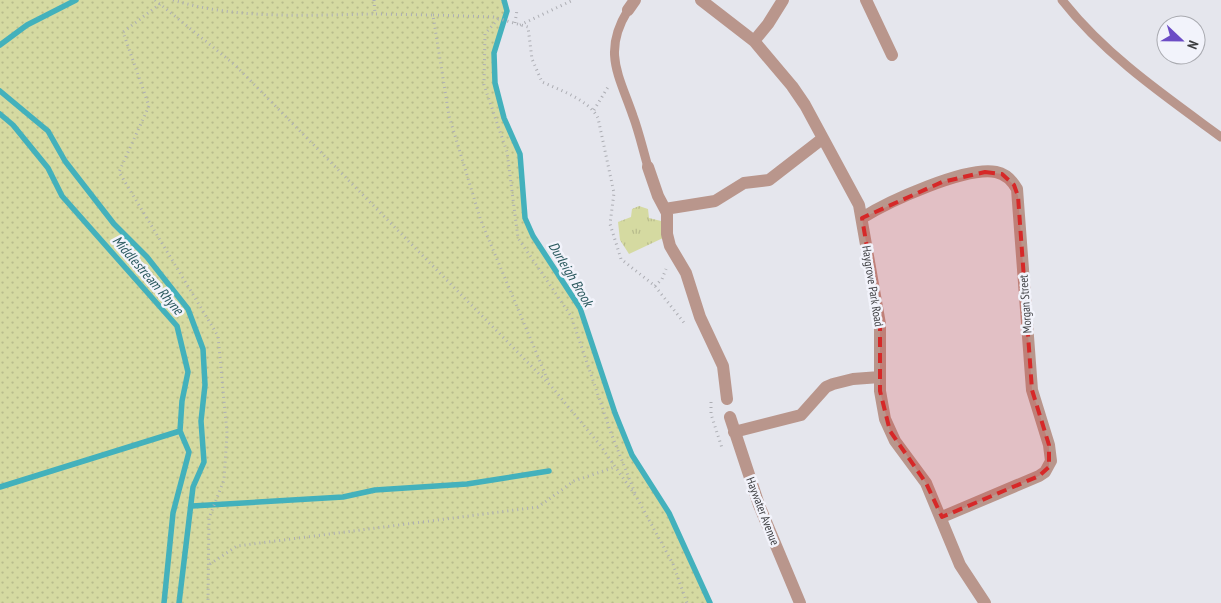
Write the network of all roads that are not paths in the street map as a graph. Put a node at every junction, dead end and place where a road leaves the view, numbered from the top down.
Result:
1 (701, 0) edge
2 (783, 0) edge
3 (866, 0) edge
4 (1062, 0) edge
5 (632, 5) edge
6 (754, 41) junction
7 (892, 55) dead end
8 (1221, 137) edge
9 (822, 139) junction
10 (648, 167) joint
11 (665, 209) junction
12 (862, 218) junction
13 (880, 377) junction
14 (726, 399) dead end
15 (730, 417) dead end
16 (734, 432) junction
17 (942, 517) junction
18 (800, 603) edge
19 (984, 603) edge

1 - 6 street, Haygrove Park Road
2 - 6 street
3 - 7 street
4 - 8 lane
5 - 10 lane
6 - 9 street, Haygrove Park Road
9 - 11 street
9 - 12 street, Haygrove Park Road
10 - 11 street
11 - 14 street
12 - 13 street, Haygrove Park Road
12 - 17 street, Morgan Street
13 - 16 street
13 - 17 street, Haygrove Park Road
15 - 16 street, Haywater Avenue
16 - 18 street, Haywater Avenue
17 - 19 street, Haygrove Park Road

